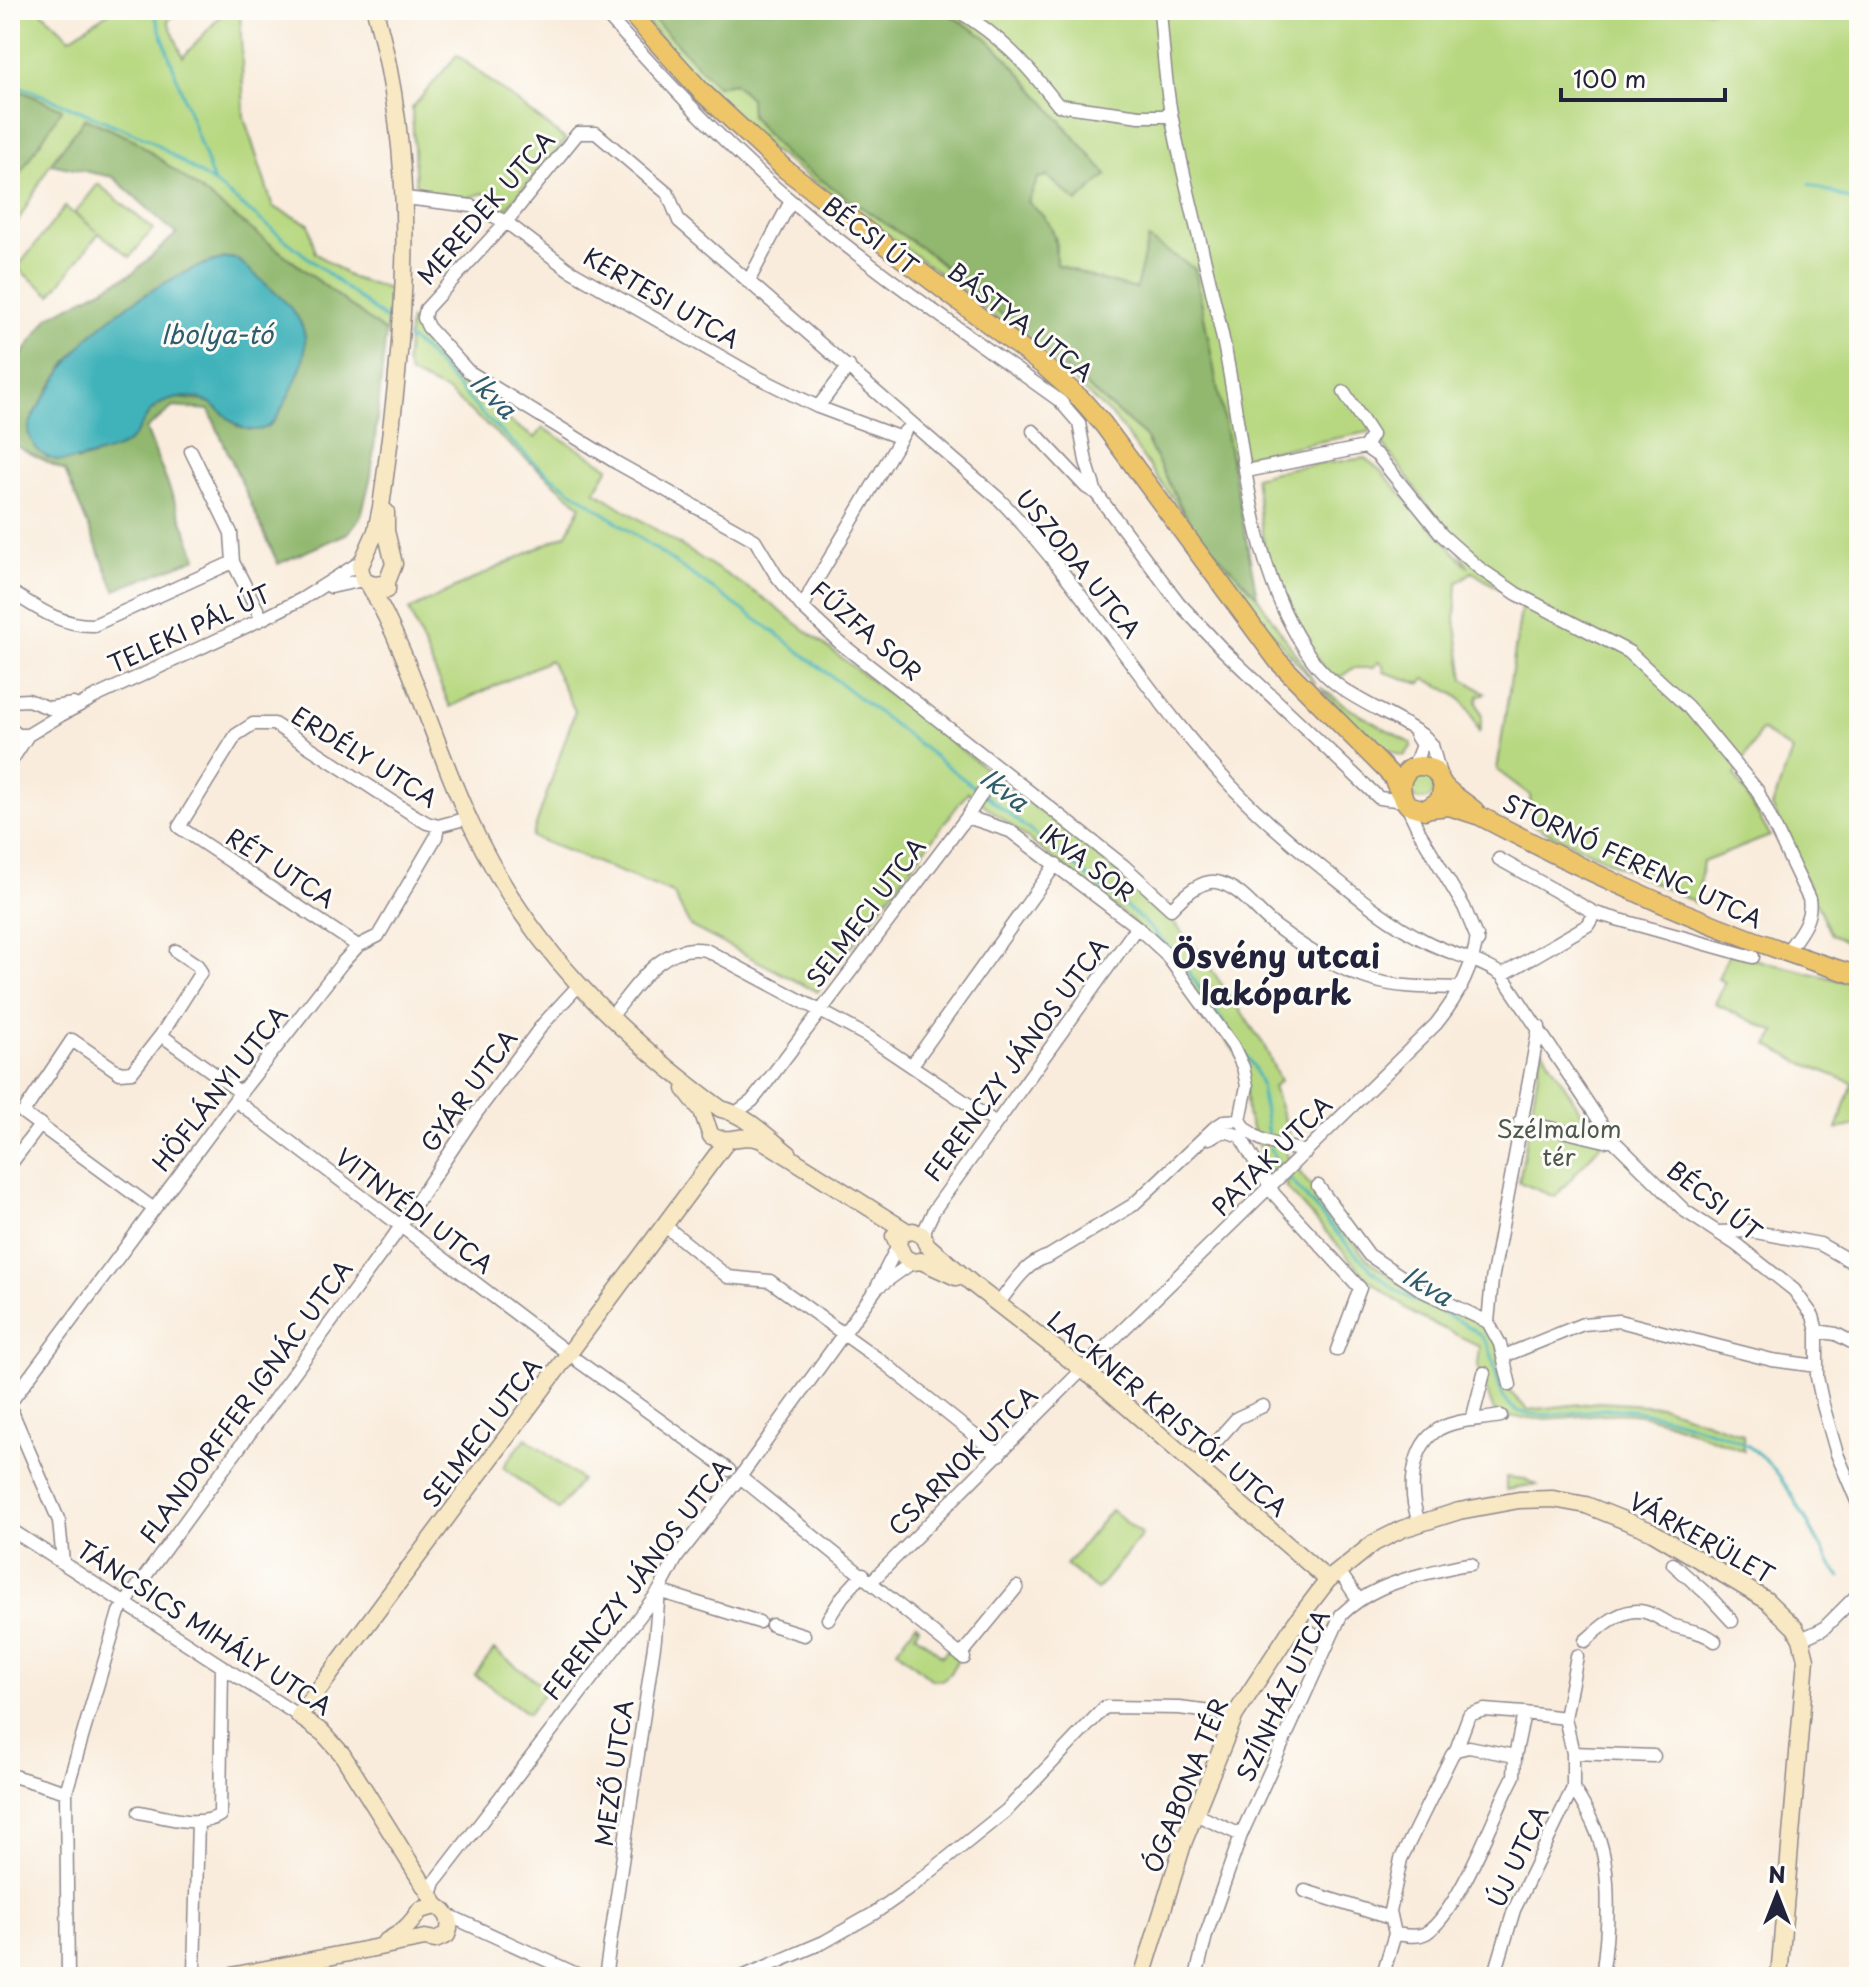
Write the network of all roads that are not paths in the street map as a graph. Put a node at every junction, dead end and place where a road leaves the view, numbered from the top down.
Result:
1 (375, 10) edge
2 (602, 10) edge
3 (628, 10) edge
4 (957, 10) edge
5 (1160, 10) edge
6 (1171, 116) junction
7 (578, 133) joint
8 (405, 198) junction
9 (791, 201) junction
10 (506, 222) junction
11 (748, 282) junction
12 (426, 309) joint
13 (849, 366) junction
14 (1344, 392) dead end
15 (818, 407) junction
16 (910, 422) junction
17 (1033, 431) dead end
18 (901, 438) junction
19 (1365, 447) junction
20 (191, 451) dead end
21 (387, 459) junction
22 (1247, 471) junction
23 (1096, 493) junction
24 (391, 557) junction
25 (363, 559) junction
26 (233, 562) junction
27 (366, 582) junction
28 (387, 582) junction
29 (10, 591) edge
30 (302, 599) junction
31 (803, 608) junction
32 (262, 619) junction
33 (394, 634) junction
34 (95, 697) junction
35 (12, 704) edge
36 (39, 706) junction
37 (1403, 724) junction
38 (10, 728) edge
39 (33, 733) junction
40 (10, 736) edge
41 (1368, 752) junction
42 (10, 763) edge
43 (998, 769) junction
44 (1412, 769) junction
45 (1442, 782) junction
46 (1403, 799) junction
47 (1431, 808) junction
48 (1480, 816) junction
49 (967, 817) junction
50 (468, 818) junction
51 (438, 826) junction
52 (179, 827) joint
53 (1425, 841) junction
54 (1499, 859) dead end
55 (1056, 864) junction
56 (1595, 913) junction
57 (1137, 927) junction
58 (358, 946) junction
59 (176, 951) dead end
60 (1786, 953) junction
61 (1753, 957) dead end
62 (1478, 960) junction
63 (1502, 975) junction
64 (1859, 976) edge
65 (579, 985) junction
66 (1461, 988) junction
67 (821, 1010) junction
68 (610, 1018) junction
69 (1539, 1027) junction
70 (161, 1035) junction
71 (912, 1065) junction
72 (668, 1070) junction
73 (238, 1096) junction
74 (1240, 1120) junction
75 (1520, 1121) junction
76 (996, 1123) junction
77 (41, 1124) junction
78 (732, 1126) junction
79 (707, 1127) junction
80 (1611, 1138) junction
81 (1196, 1145) junction
82 (1306, 1152) junction
83 (789, 1154) junction
84 (10, 1165) edge
85 (700, 1176) junction
86 (1318, 1186) dead end
87 (1270, 1188) junction
88 (154, 1209) junction
89 (664, 1225) junction
90 (401, 1226) junction
91 (1743, 1231) junction
92 (1717, 1232) junction
93 (913, 1245) junction
94 (1737, 1245) junction
95 (1859, 1266) edge
96 (876, 1289) junction
97 (998, 1304) junction
98 (1488, 1322) junction
99 (1817, 1331) junction
100 (844, 1334) junction
101 (1859, 1346) edge
102 (1337, 1350) dead end
103 (1504, 1356) junction
104 (573, 1357) junction
105 (1817, 1366) junction
106 (1083, 1369) junction
107 (1484, 1373) dead end
108 (1510, 1385) dead end
109 (10, 1405) edge
110 (1263, 1406) dead end
111 (1501, 1416) dead end
112 (1472, 1420) junction
113 (999, 1455) junction
114 (1195, 1465) junction
115 (734, 1473) junction
116 (1859, 1506) edge
117 (1419, 1522) junction
118 (10, 1529) edge
119 (63, 1562) junction
120 (1471, 1564) dead end
121 (1673, 1564) dead end
122 (867, 1578) junction
123 (1336, 1578) junction
124 (1017, 1587) dead end
125 (659, 1591) junction
126 (1859, 1593) edge
127 (1358, 1599) junction
128 (124, 1603) junction
129 (828, 1619) dead end
130 (1732, 1621) dead end
131 (1296, 1622) junction
132 (804, 1635) dead end
133 (1801, 1639) junction
134 (1585, 1641) dead end
135 (1715, 1641) dead end
136 (1327, 1643) junction
137 (1577, 1656) dead end
138 (222, 1666) junction
139 (1524, 1713) junction
140 (1235, 1715) junction
141 (299, 1716) junction
142 (1565, 1718) junction
143 (1454, 1752) junction
144 (1573, 1753) junction
145 (1515, 1756) junction
146 (1654, 1756) dead end
147 (10, 1775) edge
148 (1573, 1788) junction
149 (66, 1792) junction
150 (139, 1812) dead end
151 (1195, 1814) junction
152 (198, 1821) junction
153 (1241, 1835) junction
154 (409, 1862) junction
155 (1305, 1891) dead end
156 (439, 1905) junction
157 (418, 1916) junction
158 (1390, 1918) junction
159 (484, 1933) junction
160 (1395, 1934) junction
161 (447, 1935) junction
162 (425, 1938) junction
163 (373, 1949) junction
164 (606, 1961) junction
165 (194, 1973) dead end
166 (577, 1976) edge
167 (68, 1977) edge
168 (226, 1977) edge
169 (593, 1977) edge
170 (605, 1977) edge
171 (742, 1977) edge
172 (1142, 1977) edge
173 (1196, 1977) edge
174 (1382, 1977) edge
175 (1494, 1977) edge
176 (1602, 1977) edge
177 (1779, 1977) edge

1 - 8 street, LACKNER KRISTÓF UTCA
2 - 9 street, BÉCSI ÚT
3 - 41 main road, BÁSTYA UTCA
4 - 6 street
5 - 6 street
6 - 22 street
7 - 10 street, MEREDEK UTCA
7 - 11 street, USZODA UTCA
8 - 10 street, KERTESI UTCA
8 - 21 street, LACKNER KRISTÓF UTCA
9 - 11 street
9 - 23 street, BÉCSI ÚT
10 - 12 street, MEREDEK UTCA
10 - 15 street, KERTESI UTCA
11 - 13 street, USZODA UTCA
12 - 31 street, FŰZFA SOR
13 - 15 street
13 - 16 street, USZODA UTCA
14 - 19 street
15 - 18 street, KERTESI UTCA
16 - 18 street
16 - 62 street, USZODA UTCA
17 - 23 street, BÉCSI ÚT
18 - 31 street
19 - 22 street
19 - 60 street
20 - 26 street
21 - 24 street, LACKNER KRISTÓF UTCA
21 - 25 street, LACKNER KRISTÓF UTCA
22 - 37 street
23 - 46 street, BÉCSI ÚT
24 - 25 street
24 - 28 street, LACKNER KRISTÓF UTCA
25 - 27 street, LACKNER KRISTÓF UTCA
25 - 30 street
26 - 29 street
26 - 32 street
27 - 28 street
27 - 30 street
27 - 33 street, LACKNER KRISTÓF UTCA
28 - 33 street, LACKNER KRISTÓF UTCA
30 - 32 street, TELEKI PÁL ÚT
31 - 43 street, FŰZFA SOR
32 - 34 street, TELEKI PÁL ÚT
33 - 50 street, LACKNER KRISTÓF UTCA
34 - 36 street, TELEKI PÁL ÚT
34 - 39 street, TELEKI PÁL ÚT
35 - 36 street, TELEKI PÁL ÚT
36 - 39 street
37 - 44 street
37 - 45 street
38 - 39 street
38 - 40 street
39 - 42 street, TELEKI PÁL ÚT
41 - 44 main road, BÁSTYA UTCA
41 - 46 main road, BÁSTYA UTCA
43 - 49 street, SELMECI UTCA
43 - 66 street, FŰZFA SOR
44 - 45 main road
44 - 46 main road
45 - 47 main road
45 - 48 main road, STORNÓ FERENC UTCA
46 - 47 main road
46 - 53 street
47 - 48 main road, STORNÓ FERENC UTCA
47 - 53 street
48 - 60 main road, STORNÓ FERENC UTCA
49 - 55 street, IKVA SOR
49 - 67 street, SELMECI UTCA
50 - 51 street
50 - 65 street, LACKNER KRISTÓF UTCA
51 - 52 street, ERDÉLY UTCA
51 - 58 street, HÖFLÁNYI UTCA
52 - 58 street, RÉT UTCA
53 - 62 street
54 - 56 street
55 - 57 street, IKVA SOR
55 - 71 street
56 - 61 street
56 - 63 street
57 - 74 street
57 - 76 street, FERENCZY JÁNOS UTCA
58 - 73 street, HÖFLÁNYI UTCA
59 - 70 street
60 - 64 main road, STORNÓ FERENC UTCA
62 - 63 street, BÉCSI ÚT
62 - 66 street, PATAK UTCA
63 - 69 street, BÉCSI ÚT
65 - 68 street, LACKNER KRISTÓF UTCA
65 - 90 street, GYÁR UTCA
66 - 82 street, PATAK UTCA
67 - 68 street
67 - 71 street
67 - 78 street, SELMECI UTCA
68 - 72 street, LACKNER KRISTÓF UTCA
69 - 75 street
69 - 80 street, BÉCSI ÚT
70 - 73 street, VITNYÉDI UTCA
70 - 77 street
71 - 76 street
72 - 78 street, LACKNER KRISTÓF UTCA
72 - 79 street, LACKNER KRISTÓF UTCA
73 - 88 street, HÖFLÁNYI UTCA
73 - 90 street, VITNYÉDI UTCA
74 - 81 street
74 - 82 street
75 - 80 street
75 - 98 street
76 - 93 street, FERENCZY JÁNOS UTCA
77 - 84 street
77 - 88 street
78 - 79 street, LACKNER KRISTÓF UTCA
78 - 79 street
78 - 83 street, LACKNER KRISTÓF UTCA
78 - 83 street, LACKNER KRISTÓF UTCA
78 - 85 street, SELMECI UTCA
79 - 85 street, SELMECI UTCA
80 - 92 street, BÉCSI ÚT
81 - 87 street
81 - 97 street
82 - 87 street, PATAK UTCA
83 - 93 street, LACKNER KRISTÓF UTCA
85 - 89 street, SELMECI UTCA
86 - 98 street
87 - 102 street
87 - 106 street, PATAK UTCA
88 - 109 street, HÖFLÁNYI UTCA
89 - 100 street
89 - 104 street, SELMECI UTCA
90 - 104 street, VITNYÉDI UTCA
90 - 128 street, FLANDORFFER IGNÁC UTCA
91 - 92 street
91 - 94 street
91 - 95 street
92 - 94 street, BÉCSI ÚT
93 - 96 street, FERENCZY JÁNOS UTCA
93 - 96 street, FERENCZY JÁNOS UTCA
93 - 97 street, LACKNER KRISTÓF UTCA
94 - 99 street, BÉCSI ÚT
96 - 100 street, FERENCZY JÁNOS UTCA
97 - 106 street, LACKNER KRISTÓF UTCA
98 - 103 street
99 - 101 street
99 - 105 street
100 - 113 street
100 - 115 street, FERENCZY JÁNOS UTCA
103 - 105 street
103 - 108 street
104 - 115 street, VITNYÉDI UTCA
104 - 141 street, SELMECI UTCA
105 - 116 street
106 - 113 street, CSARNOK UTCA
106 - 114 street, LACKNER KRISTÓF UTCA
107 - 112 street
109 - 119 street
110 - 114 street
111 - 112 street
112 - 117 street
113 - 122 street, CSARNOK UTCA
114 - 123 street, LACKNER KRISTÓF UTCA
115 - 122 street, VITNYÉDI UTCA
115 - 125 street, FERENCZY JÁNOS UTCA
117 - 123 street, ÓGABONA TÉR
117 - 133 street, VÁRKERÜLET
118 - 119 street, TÁNCSICS MIHÁLY UTCA
119 - 128 street, TÁNCSICS MIHÁLY UTCA
120 - 127 street, SZÍNHÁZ UTCA
121 - 130 street, VÁRKERÜLET
122 - 124 street, VITNYÉDI UTCA
122 - 129 street, CSARNOK UTCA
123 - 127 street
123 - 131 street, ÓGABONA TÉR
125 - 132 street
125 - 156 street, FERENCZY JÁNOS UTCA
125 - 164 street, MEZŐ UTCA
126 - 133 street
127 - 136 street, SZÍNHÁZ UTCA
128 - 138 street, TÁNCSICS MIHÁLY UTCA
128 - 149 street, FLANDORFFER IGNÁC UTCA
131 - 136 street
131 - 140 street, ÓGABONA TÉR
133 - 177 street
134 - 135 street
136 - 153 street, SZÍNHÁZ UTCA
137 - 142 street
138 - 141 street, TÁNCSICS MIHÁLY UTCA
138 - 152 street
139 - 142 street
139 - 143 street
139 - 145 street
140 - 151 street, ÓGABONA TÉR
140 - 171 street
141 - 154 street, TÁNCSICS MIHÁLY UTCA
142 - 144 street, ÚJ UTCA
143 - 145 street
143 - 158 street
144 - 146 street
144 - 148 street, ÚJ UTCA
145 - 160 street
147 - 149 street
148 - 175 street, ÚJ UTCA
148 - 176 street
149 - 167 street, FLANDORFFER IGNÁC UTCA
150 - 152 street
151 - 153 street
151 - 172 street, ÓGABONA TÉR
152 - 165 street
153 - 173 street, SZÍNHÁZ UTCA
154 - 156 street, TÁNCSICS MIHÁLY UTCA
154 - 157 street, TÁNCSICS MIHÁLY UTCA
155 - 158 street
156 - 157 street
156 - 159 street
156 - 161 street
157 - 162 street
157 - 163 street
158 - 160 street
159 - 161 street
159 - 166 street
160 - 174 street
161 - 162 street
162 - 163 street
163 - 168 street
164 - 169 street, MEZŐ UTCA
164 - 170 street, MEZŐ UTCA

